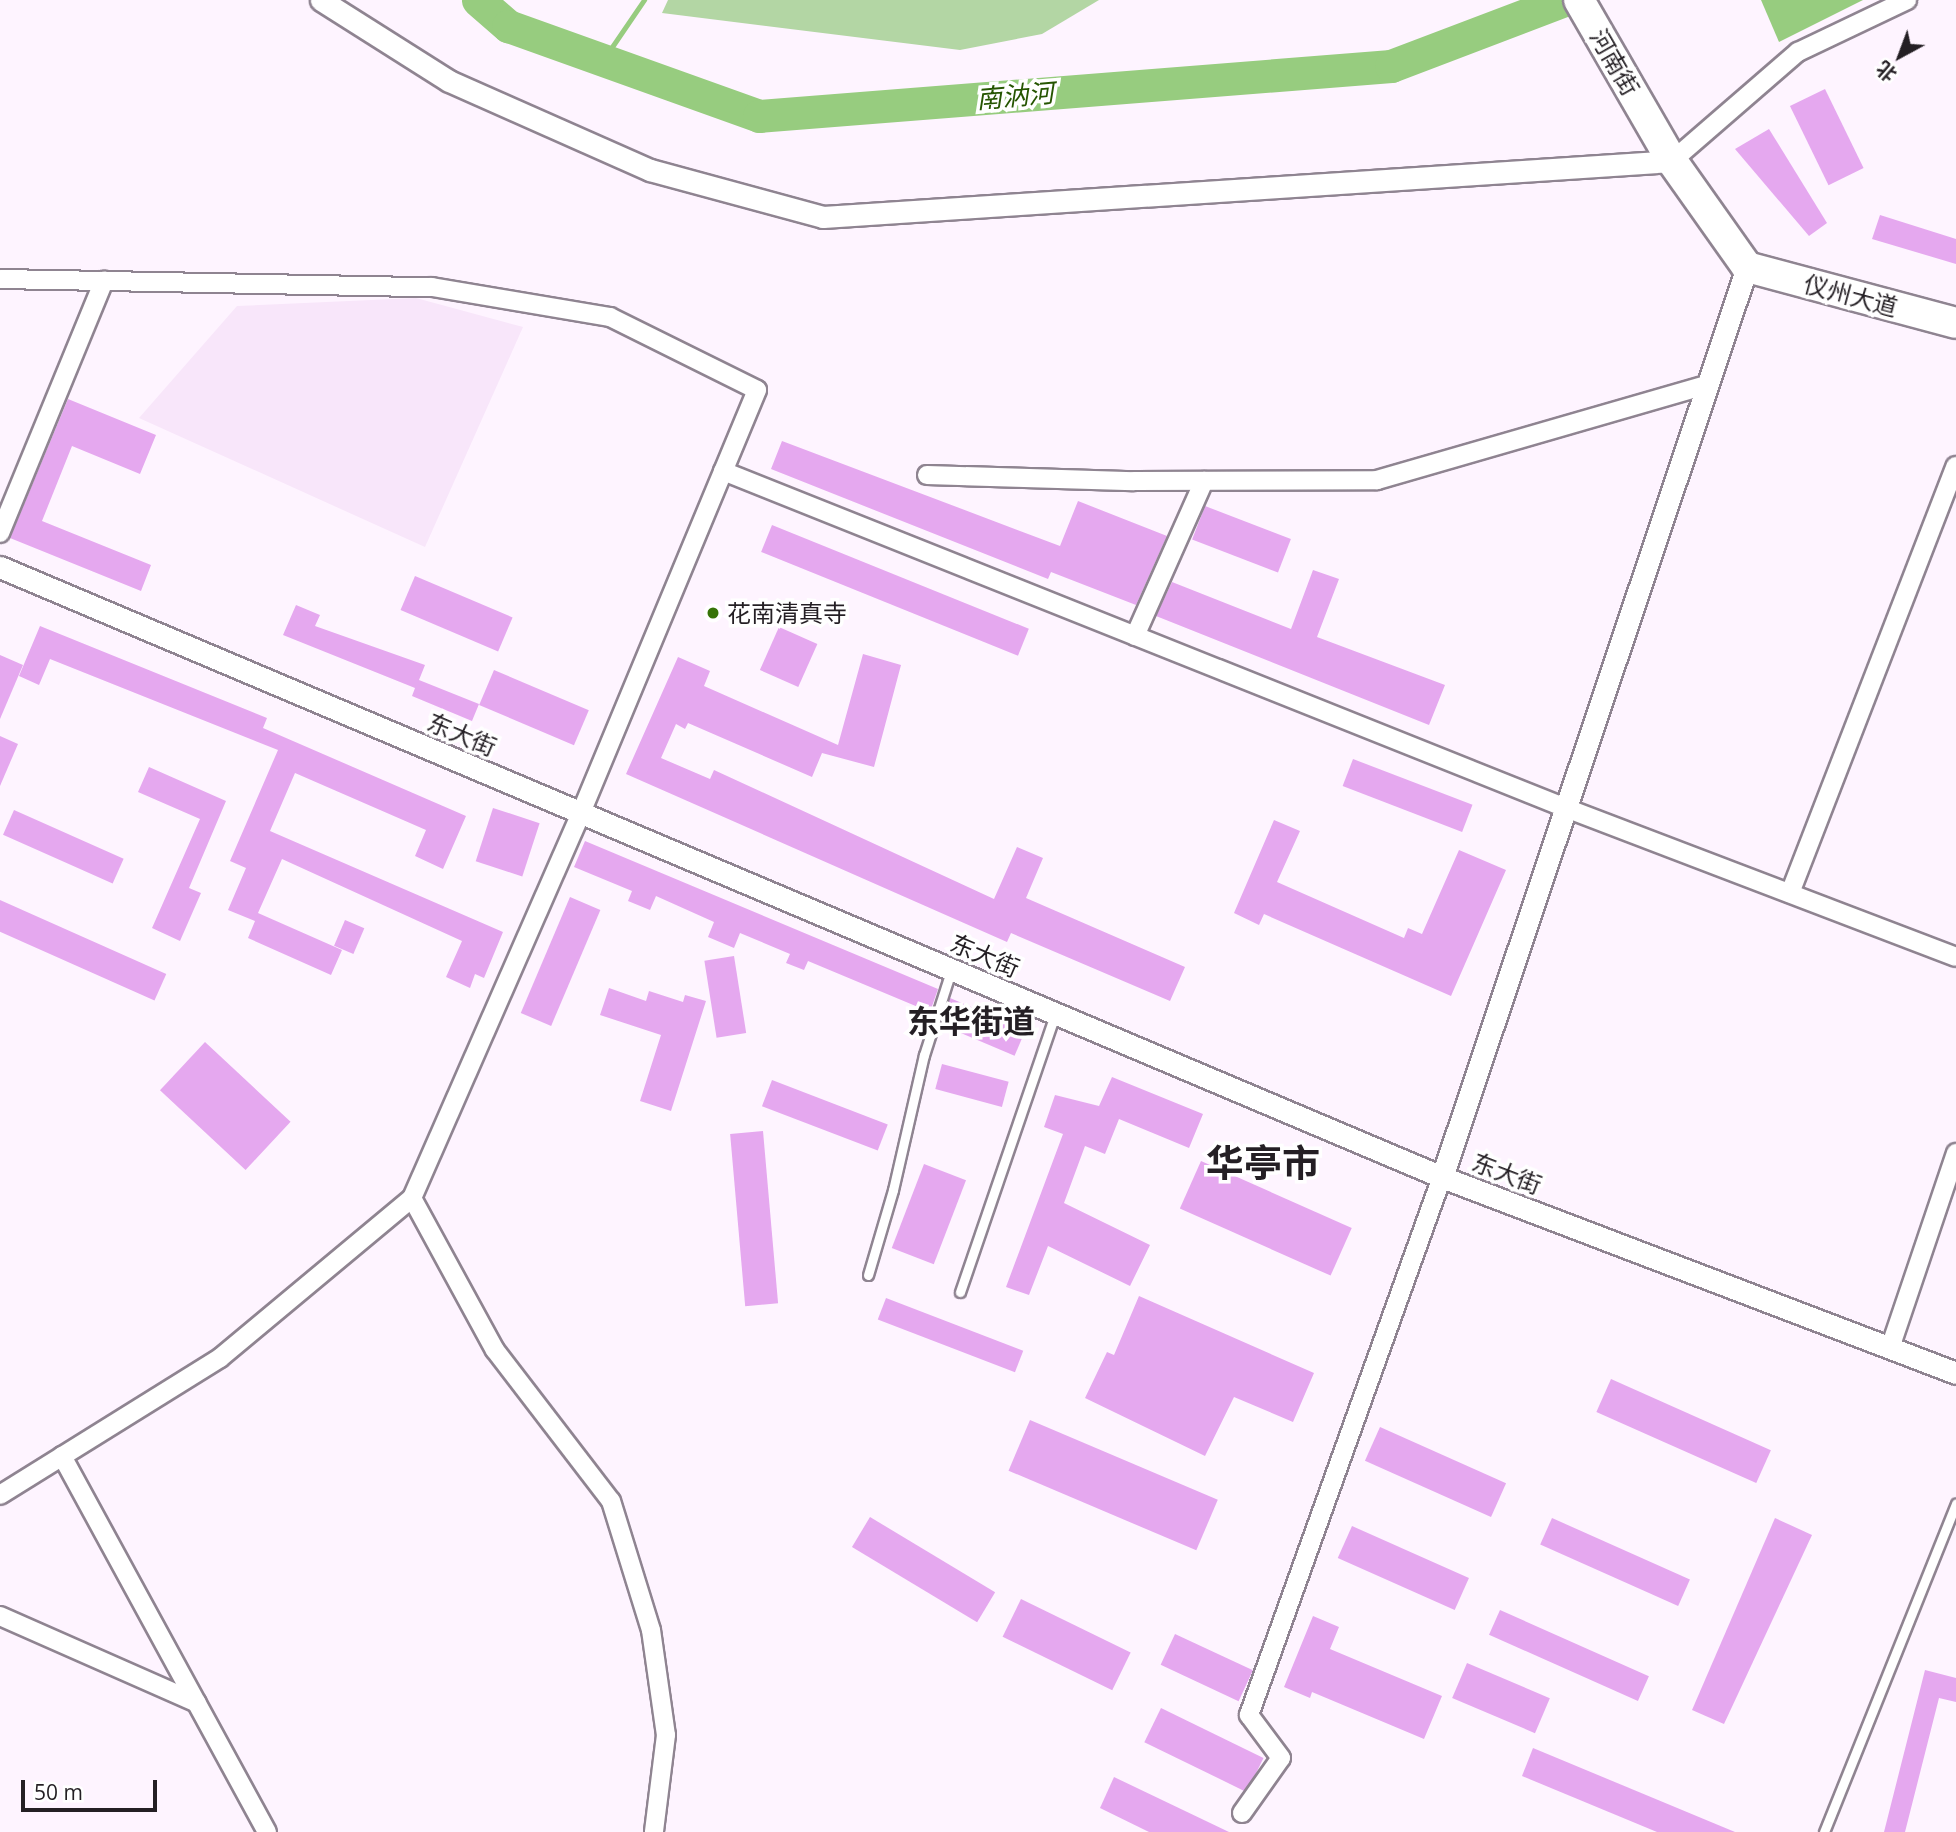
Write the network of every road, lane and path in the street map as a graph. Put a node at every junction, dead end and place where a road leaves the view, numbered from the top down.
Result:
1 (321, 0) edge
2 (1579, 0) edge
3 (1907, 0) edge
4 (1672, 161) junction
5 (1746, 267) junction
6 (0, 279) edge
7 (104, 281) junction
8 (1956, 323) edge
9 (1707, 385) junction
10 (1956, 466) edge
11 (723, 471) junction
12 (927, 475) dead end
13 (1204, 481) junction
14 (0, 533) edge
15 (0, 568) edge
16 (1135, 636) junction
17 (1566, 808) junction
18 (581, 813) junction
19 (1790, 893) junction
20 (1956, 957) edge
21 (951, 969) junction
22 (1056, 1013) junction
23 (1956, 1153) edge
24 (1442, 1177) junction
25 (412, 1198) junction
26 (868, 1275) dead end
27 (960, 1292) dead end
28 (1889, 1348) junction
29 (1956, 1373) edge
30 (62, 1456) junction
31 (0, 1494) edge
32 (1956, 1504) edge
33 (0, 1616) edge
34 (197, 1703) junction
35 (1242, 1813) dead end
36 (267, 1832) edge
37 (654, 1832) edge
38 (1825, 1832) edge

1 - 4 street
2 - 4 highway, 河南街
3 - 4 street
4 - 5 highway
5 - 8 highway, 仪州大道
5 - 9 street
6 - 7 street
7 - 11 street
7 - 14 street
9 - 13 street
9 - 17 street
10 - 19 street
11 - 16 street
11 - 18 street
12 - 13 street
13 - 16 street
15 - 18 street, 东大街
16 - 17 street
17 - 19 street
17 - 24 street
18 - 21 street, 东大街
18 - 25 street
19 - 20 street
21 - 22 street, 东大街
21 - 26 lane
22 - 24 street, 东大街
22 - 27 lane
23 - 28 street
24 - 28 street, 东大街
24 - 35 street
25 - 30 street
25 - 37 street
28 - 29 street, 东大街
30 - 31 street
30 - 34 street
32 - 38 lane
33 - 34 street
34 - 36 street

